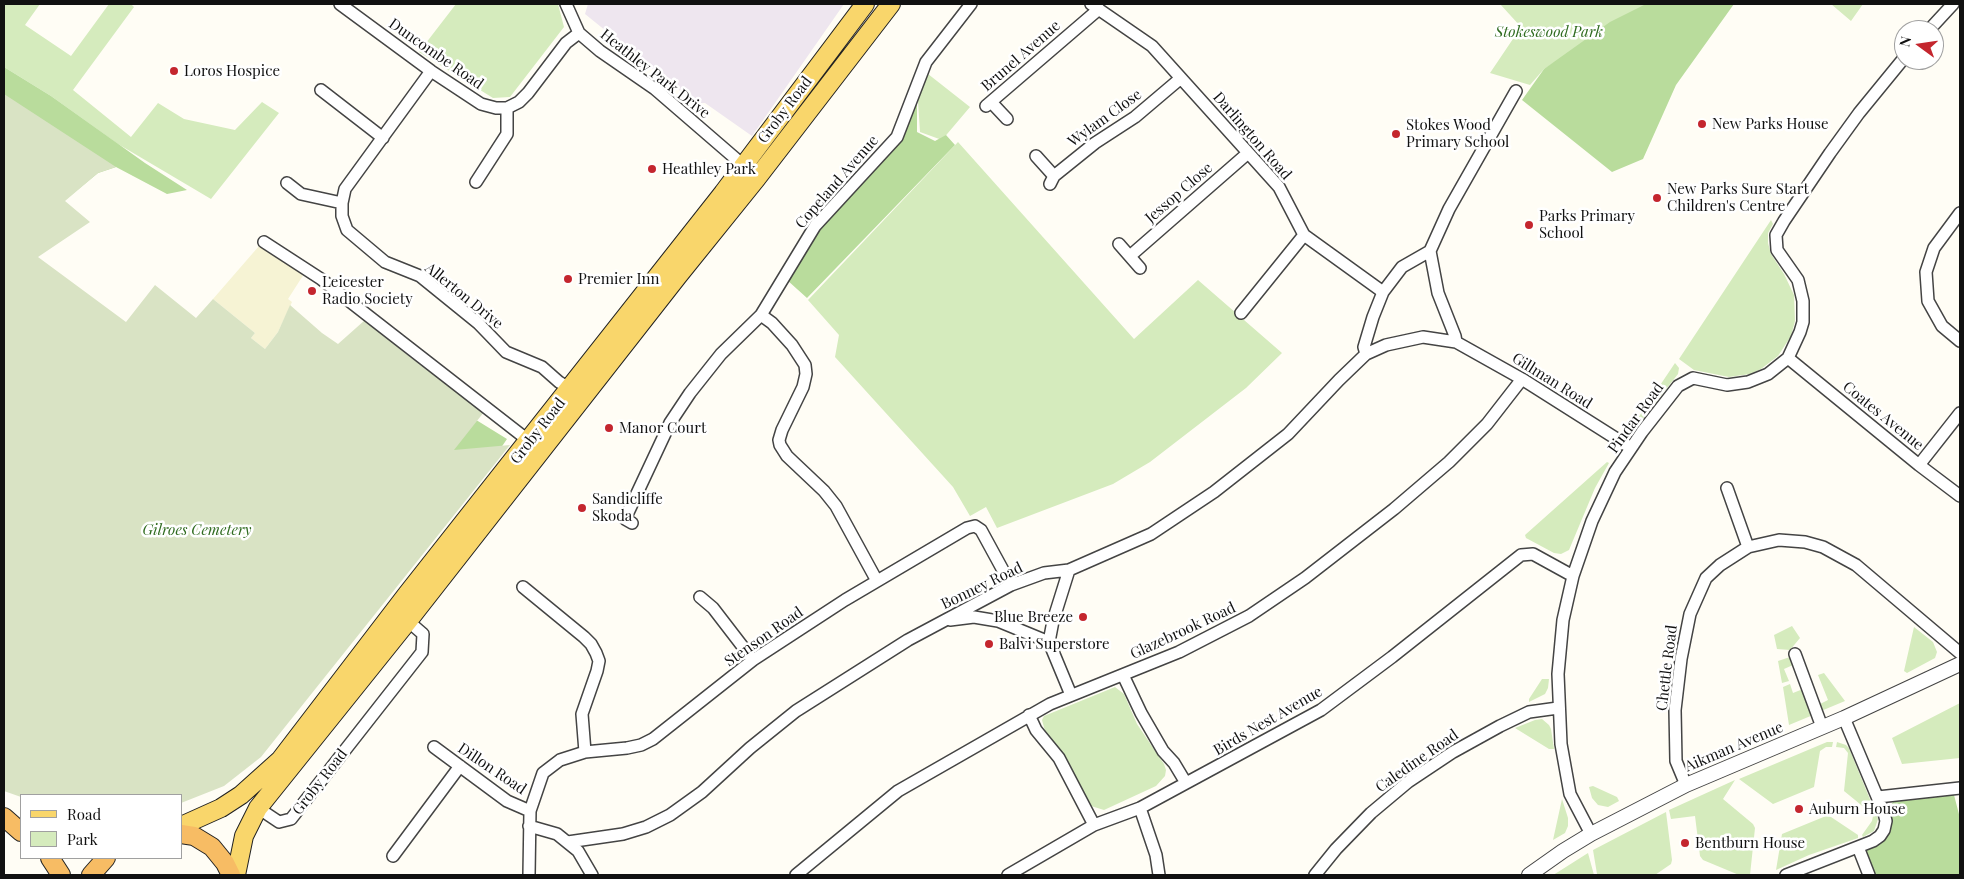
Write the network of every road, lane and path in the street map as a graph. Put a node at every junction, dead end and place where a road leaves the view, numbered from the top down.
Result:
1 (340, 4) edge
2 (566, 4) edge
3 (865, 4) edge
4 (891, 4) edge
5 (971, 4) edge
6 (1953, 4) edge
7 (1095, 7) edge
8 (1938, 20) edge
9 (579, 33) junction
10 (1894, 70) edge
11 (431, 71) junction
12 (1181, 78) junction
13 (321, 90) dead end
14 (1516, 91) dead end
15 (507, 108) junction
16 (1007, 119) dead end
17 (383, 138) junction
18 (1248, 153) junction
19 (1036, 156) dead end
20 (743, 165) junction
21 (763, 171) junction
22 (476, 182) dead end
23 (286, 184) dead end
24 (342, 203) junction
25 (1960, 213) edge
26 (1304, 235) junction
27 (264, 242) dead end
28 (1119, 244) dead end
29 (1430, 251) junction
30 (1130, 256) junction
31 (1140, 268) dead end
32 (1383, 292) junction
33 (1241, 313) dead end
34 (761, 315) junction
35 (1960, 341) edge
36 (1456, 342) junction
37 (1366, 354) junction
38 (1788, 358) junction
39 (1522, 379) junction
40 (570, 389) junction
41 (1960, 413) edge
42 (529, 441) junction
43 (1631, 448) junction
44 (1919, 465) junction
45 (1727, 488) dead end
46 (1960, 496) edge
47 (632, 523) dead end
48 (1748, 547) junction
49 (1069, 570) junction
50 (1573, 576) junction
51 (876, 581) junction
52 (1010, 585) junction
53 (523, 587) dead end
54 (700, 598) dead end
55 (408, 622) junction
56 (942, 622) junction
57 (1049, 642) junction
58 (1960, 653) edge
59 (1795, 654) dead end
60 (753, 660) junction
61 (1960, 664) edge
62 (1124, 675) junction
63 (1071, 695) junction
64 (1558, 708) junction
65 (1029, 715) junction
66 (1844, 718) junction
67 (1822, 727) junction
68 (434, 748) dead end
69 (585, 752) junction
70 (460, 766) junction
71 (1186, 783) junction
72 (1686, 785) junction
73 (1960, 788) edge
74 (1878, 796) junction
75 (258, 808) junction
76 (1140, 808) junction
77 (530, 810) junction
78 (4, 817) edge
79 (20, 823) edge
80 (1094, 825) junction
81 (182, 826) edge
82 (529, 826) junction
83 (20, 831) edge
84 (182, 834) edge
85 (1591, 834) junction
86 (568, 842) junction
87 (1858, 847) junction
88 (393, 856) dead end
89 (51, 859) edge
90 (105, 859) edge
91 (61, 875) edge
92 (91, 875) edge
93 (231, 875) edge
94 (236, 875) edge
95 (529, 875) edge
96 (592, 875) edge
97 (796, 875) edge
98 (1008, 875) edge
99 (1159, 875) edge
100 (1315, 875) edge
101 (1529, 875) edge
102 (1786, 875) edge
103 (1869, 875) edge

1 - 11 street, Duncombe Road
2 - 9 street, Heathley Park Drive
3 - 20 main road, Groby Road
4 - 21 main road, Groby Road
5 - 34 street, Copeland Avenue
6 - 8 street
7 - 12 street, Darlington Road
7 - 16 street, Brunel Avenue
9 - 15 street
9 - 20 street, Heathley Park Drive
10 - 38 street, Pindar Road
11 - 15 street, Duncombe Road
11 - 17 street
12 - 18 street, Darlington Road
12 - 19 street, Wylam Close
13 - 17 street
14 - 29 street
15 - 22 street
17 - 24 street
18 - 26 street, Darlington Road
18 - 30 street, Jessop Close
20 - 21 street, Heathley Park Drive
20 - 40 main road, Groby Road
21 - 55 main road, Groby Road
23 - 24 street
24 - 40 street, Allerton Drive
25 - 35 street
26 - 32 street, Darlington Road
26 - 33 street
27 - 42 street
28 - 30 street
29 - 32 street
29 - 36 street
30 - 31 street
32 - 37 street
34 - 47 street, Copeland Avenue
34 - 51 street
36 - 37 street, Gillman Road
36 - 39 street, Gillman Road
37 - 49 street, Bonney Road
38 - 43 street, Pindar Road
38 - 44 street, Coates Avenue
39 - 43 street, Gillman Road
39 - 62 street, Glazebrook Road
40 - 42 main road, Groby Road
41 - 44 street
42 - 81 main road, Groby Road
43 - 50 street, Pindar Road
44 - 46 street, Coates Avenue
45 - 48 street
48 - 58 street, Chettle Road
48 - 72 street, Chettle Road
49 - 52 street, Bonney Road
49 - 57 street
50 - 64 street, Pindar Road
50 - 71 street, Birds Nest Avenue
51 - 52 street, Stenson Road
51 - 60 street, Stenson Road
52 - 56 street, Bonney Road
53 - 69 street
54 - 60 street
55 - 75 main road, Groby Road
55 - 75 street, Groby Road
56 - 57 street
56 - 86 street, Bonney Road
57 - 63 street
59 - 67 street
60 - 69 street, Stenson Road
61 - 66 street, Aikman Avenue
62 - 63 street, Glazebrook Road
62 - 71 street
63 - 65 street, Glazebrook Road
64 - 85 street, Pindar Road
64 - 100 street, Caledine Road
65 - 80 street
65 - 97 street, Glazebrook Road
66 - 67 street, Aikman Avenue
66 - 74 street
67 - 72 street, Aikman Avenue
68 - 70 street, Dillon Road
69 - 77 street, Stenson Road
70 - 77 street, Dillon Road
70 - 88 street
71 - 76 street, Birds Nest Avenue
72 - 85 street, Aikman Avenue
73 - 74 street
74 - 87 street
75 - 94 main road, Groby Road
76 - 80 street, Birds Nest Avenue
76 - 99 street
77 - 82 street, Dillon Road
78 - 79 highway
78 - 83 highway
80 - 98 street, Birds Nest Avenue
82 - 86 street
82 - 95 street, Dillon Road
84 - 93 highway
85 - 101 street, Aikman Avenue
86 - 96 street
87 - 102 street
87 - 103 street
89 - 91 highway
90 - 92 highway

